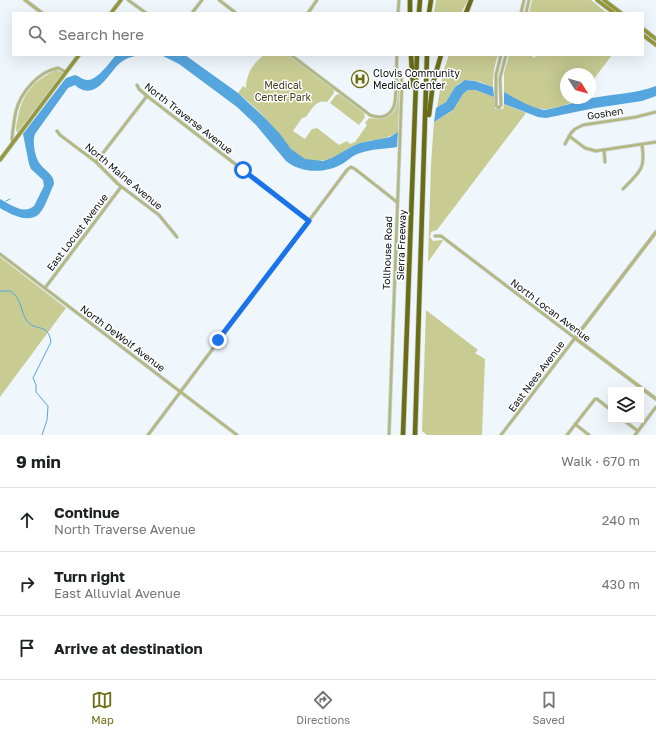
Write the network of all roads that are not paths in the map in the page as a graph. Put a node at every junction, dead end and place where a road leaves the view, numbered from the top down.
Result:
1 (25, 0) edge
2 (121, 0) edge
3 (128, 0) edge
4 (202, 0) edge
5 (219, 0) edge
6 (317, 0) edge
7 (399, 0) edge
8 (410, 0) edge
9 (420, 0) edge
10 (431, 0) edge
11 (471, 0) edge
12 (524, 0) edge
13 (529, 0) edge
14 (597, 0) edge
15 (600, 0) edge
16 (604, 0) edge
17 (611, 5) junction
18 (41, 12) edge
19 (112, 12) edge
20 (145, 12) edge
21 (193, 12) edge
22 (234, 12) edge
23 (309, 12) edge
24 (398, 12) edge
25 (410, 12) edge
26 (419, 12) edge
27 (429, 12) edge
28 (466, 12) edge
29 (521, 12) edge
30 (526, 12) edge
31 (613, 12) edge
32 (620, 12) edge
33 (644, 31) edge
34 (644, 36) edge
35 (656, 39) edge
36 (656, 45) edge
37 (79, 56) edge
38 (292, 56) edge
39 (397, 56) edge
40 (411, 56) edge
41 (417, 56) edge
42 (428, 56) edge
43 (441, 56) edge
44 (501, 56) edge
45 (506, 56) edge
46 (67, 72) junction
47 (396, 76) junction
48 (137, 85) dead end
49 (147, 96) junction
50 (415, 104) junction
51 (656, 112) edge
52 (58, 131) dead end
53 (426, 131) junction
54 (569, 136) junction
55 (656, 142) edge
56 (13, 143) junction
57 (565, 144) dead end
58 (642, 145) junction
59 (604, 150) junction
60 (1, 156) edge
61 (0, 160) edge
62 (96, 162) junction
63 (605, 162) dead end
64 (121, 187) junction
65 (623, 189) dead end
66 (397, 202) junction
67 (309, 221) junction
68 (656, 232) edge
69 (177, 236) dead end
70 (435, 236) dead end
71 (0, 254) edge
72 (45, 288) junction
73 (575, 338) junction
74 (180, 392) junction
75 (656, 399) edge
76 (656, 407) edge
77 (608, 408) edge
78 (628, 423) edge
79 (575, 424) junction
80 (638, 431) junction
81 (148, 435) edge
82 (237, 435) edge
83 (389, 435) edge
84 (403, 435) edge
85 (415, 435) edge
86 (501, 435) edge
87 (567, 435) edge
88 (589, 435) edge
89 (635, 435) edge

1 - 18 street
2 - 19 main road
3 - 20 street
4 - 21 street
5 - 22 street
6 - 23 street
7 - 24 street
8 - 25 highway
9 - 26 highway
10 - 27 highway
11 - 28 highway
12 - 29 street
13 - 30 street
14 - 31 main road
15 - 17 main road
16 - 17 main road
17 - 32 main road
33 - 35 main road
34 - 36 main road
37 - 46 main road
38 - 47 street
39 - 47 street
40 - 50 highway
41 - 50 highway, Sierra Freeway
42 - 53 highway, Sierra Freeway
43 - 53 highway
44 - 45 street
46 - 56 main road
46 - 56 street
47 - 66 street, Tollhouse Road
48 - 49 street, North Traverse Avenue
49 - 62 street
49 - 67 street, North Traverse Avenue
50 - 84 highway, Sierra Freeway
51 - 54 street, Goshen
52 - 62 street, North Maine Avenue
53 - 85 highway, Sierra Freeway
54 - 57 street, Goshen
54 - 59 street
55 - 58 street
56 - 60 main road
58 - 59 street
58 - 65 street
59 - 63 street
60 - 61 main road
62 - 64 street, North Maine Avenue
64 - 69 street, North Maine Avenue
64 - 72 street, East Locust Avenue
66 - 67 street
66 - 83 street, Tollhouse Road
67 - 74 street
68 - 73 street, East Nees Avenue
70 - 73 street, North Locan Avenue
71 - 72 street, North DeWolf Avenue
72 - 74 street, North DeWolf Avenue
73 - 75 street, North Locan Avenue
73 - 86 street, East Nees Avenue
74 - 81 street
74 - 82 street, North DeWolf Avenue
76 - 80 street
77 - 79 street
78 - 80 street
79 - 87 street
79 - 88 street
80 - 89 street

